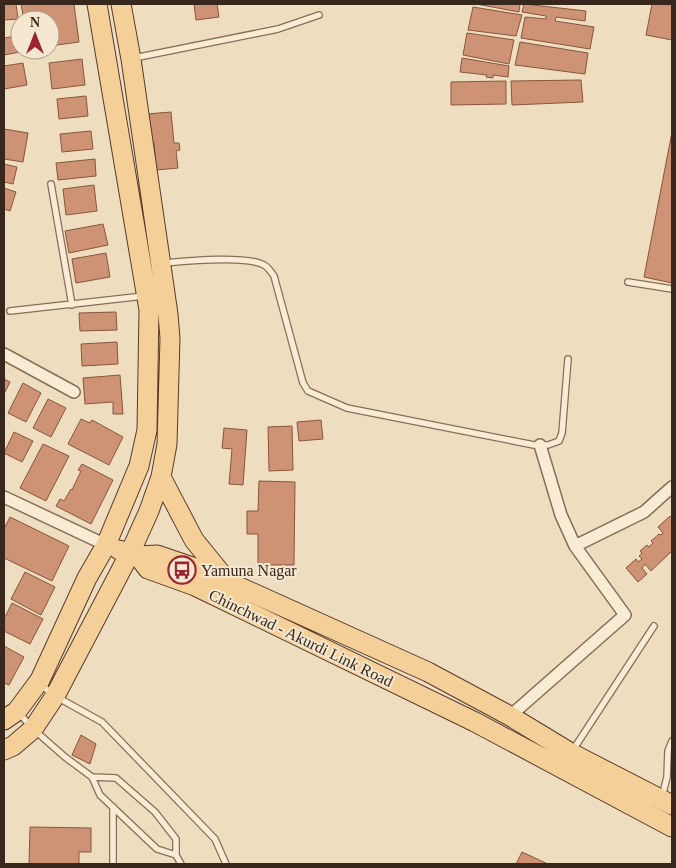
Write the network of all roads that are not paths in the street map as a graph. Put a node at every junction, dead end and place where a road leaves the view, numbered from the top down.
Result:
1 (97, 4) edge
2 (121, 4) edge
3 (319, 15) dead end
4 (131, 59) junction
5 (51, 184) dead end
6 (160, 263) junction
7 (628, 282) dead end
8 (672, 289) edge
9 (146, 296) junction
10 (72, 305) junction
11 (10, 311) dead end
12 (4, 354) edge
13 (568, 359) dead end
14 (74, 392) dead end
15 (540, 445) junction
16 (161, 477) junction
17 (672, 487) edge
18 (4, 497) edge
19 (106, 546) junction
20 (575, 546) junction
21 (134, 555) junction
22 (227, 580) junction
23 (654, 626) dead end
24 (38, 683) junction
25 (54, 696) junction
26 (10, 715) edge
27 (510, 716) junction
28 (33, 729) junction
29 (672, 741) edge
30 (4, 750) edge
31 (571, 753) junction
32 (92, 777) junction
33 (667, 802) edge
34 (112, 807) junction
35 (672, 828) edge
36 (176, 855) junction
37 (113, 864) edge
38 (180, 864) edge
39 (226, 864) edge

1 - 9 main road
2 - 4 main road
3 - 4 lane
4 - 6 main road
5 - 10 lane
6 - 15 lane
6 - 16 main road
7 - 8 lane
9 - 10 lane
9 - 19 main road
10 - 11 lane
12 - 14 street
13 - 15 lane
15 - 20 street
16 - 21 main road
16 - 22 main road
17 - 20 street
18 - 19 street
19 - 21 main road
19 - 24 main road
20 - 27 street
21 - 22 main road, Chinchwad - Akurdi Link Road
21 - 25 main road
21 - 35 main road, Chinchwad - Akurdi Link Road
22 - 27 main road, Chinchwad - Akurdi Link Road
23 - 31 lane
24 - 25 lane
24 - 26 main road
25 - 28 main road
25 - 39 lane
26 - 28 lane
27 - 31 main road, Chinchwad - Akurdi Link Road
28 - 30 main road
28 - 32 lane
29 - 33 lane
31 - 33 main road, Chinchwad - Akurdi Link Road
32 - 34 lane
32 - 36 lane
34 - 36 lane
34 - 37 lane
36 - 38 lane

